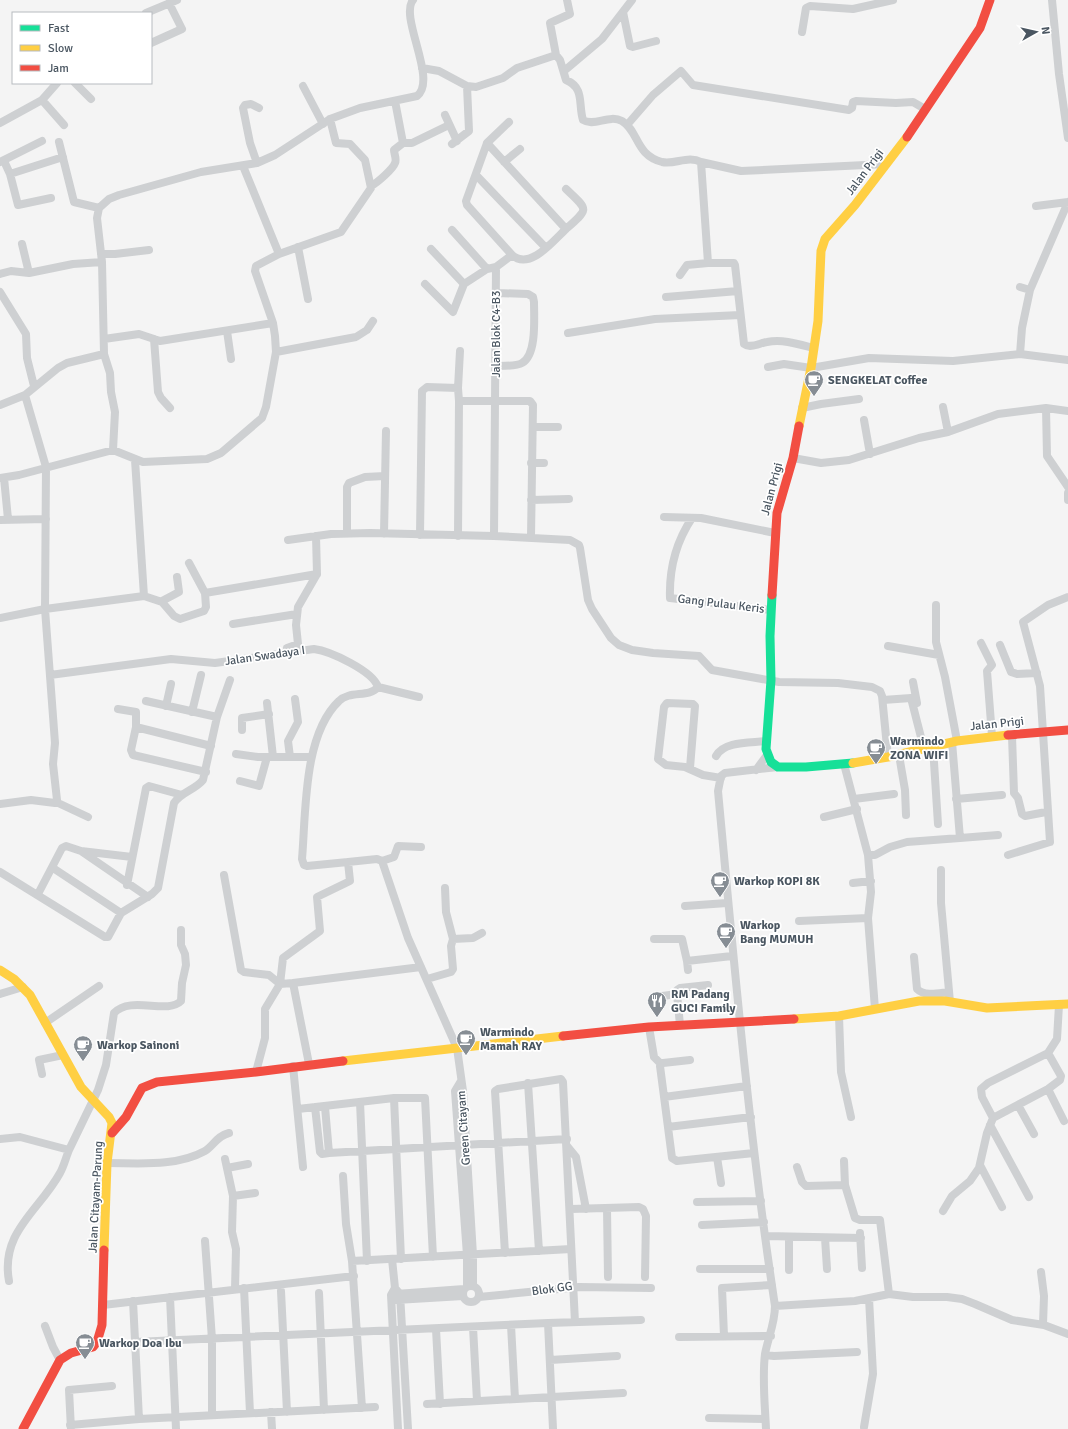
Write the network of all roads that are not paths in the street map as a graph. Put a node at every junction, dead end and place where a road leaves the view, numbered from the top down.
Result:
1 (413, 0) edge
2 (567, 0) edge
3 (632, 0) edge
4 (893, 0) edge
5 (990, 0) edge
6 (1052, 0) edge
7 (173, 2) edge
8 (148, 12) edge
9 (622, 12) junction
10 (802, 32) dead end
11 (656, 41) dead end
12 (152, 43) edge
13 (556, 55) junction
14 (422, 68) junction
15 (564, 71) junction
16 (55, 84) edge
17 (76, 84) edge
18 (303, 86) dead end
19 (467, 86) junction
20 (91, 99) dead end
21 (42, 100) junction
22 (395, 101) junction
23 (259, 108) dead end
24 (925, 109) junction
25 (445, 115) dead end
26 (327, 121) junction
27 (509, 122) dead end
28 (0, 123) edge
29 (64, 125) dead end
30 (449, 125) junction
31 (627, 125) junction
32 (1068, 138) edge
33 (42, 141) dead end
34 (59, 142) dead end
35 (403, 143) junction
36 (487, 143) junction
37 (520, 149) dead end
38 (63, 157) junction
39 (2, 161) edge
40 (504, 162) junction
41 (701, 162) junction
42 (257, 163) junction
43 (886, 164) junction
44 (243, 166) junction
45 (10, 174) junction
46 (476, 175) junction
47 (371, 186) junction
48 (566, 188) dead end
49 (51, 198) dead end
50 (1068, 202) edge
51 (1036, 206) dead end
52 (99, 208) junction
53 (566, 229) junction
54 (452, 230) dead end
55 (22, 244) dead end
56 (298, 247) junction
57 (546, 248) junction
58 (431, 249) dead end
59 (149, 250) dead end
60 (279, 254) junction
61 (512, 255) junction
62 (102, 258) junction
63 (708, 263) junction
64 (496, 267) junction
65 (487, 269) junction
66 (29, 272) junction
67 (0, 274) edge
68 (680, 275) dead end
69 (425, 284) dead end
70 (464, 284) junction
71 (1020, 287) dead end
72 (1030, 290) junction
73 (738, 291) junction
74 (0, 292) edge
75 (497, 293) junction
76 (666, 297) dead end
77 (308, 299) dead end
78 (740, 315) junction
79 (373, 321) dead end
80 (273, 323) junction
81 (227, 331) junction
82 (568, 333) dead end
83 (104, 339) junction
84 (154, 339) junction
85 (813, 348) junction
86 (276, 352) junction
87 (460, 352) dead end
88 (104, 354) junction
89 (1020, 354) junction
90 (231, 359) dead end
91 (1068, 360) edge
92 (497, 366) junction
93 (768, 367) dead end
94 (811, 368) junction
95 (34, 386) junction
96 (458, 388) junction
97 (24, 395) junction
98 (859, 399) dead end
99 (459, 401) junction
100 (495, 401) junction
101 (0, 405) edge
102 (943, 407) dead end
103 (170, 408) dead end
104 (802, 408) junction
105 (1046, 408) junction
106 (1068, 411) edge
107 (864, 420) dead end
108 (532, 427) junction
109 (558, 427) dead end
110 (386, 431) dead end
111 (948, 432) junction
112 (113, 450) junction
113 (870, 454) junction
114 (793, 458) junction
115 (135, 460) junction
116 (531, 463) junction
117 (544, 463) dead end
118 (46, 467) junction
119 (385, 476) junction
120 (2, 478) edge
121 (1068, 487) edge
122 (1068, 493) edge
123 (569, 499) dead end
124 (531, 500) junction
125 (1068, 500) edge
126 (664, 517) dead end
127 (46, 518) junction
128 (692, 518) junction
129 (4, 520) edge
130 (775, 533) junction
131 (347, 534) junction
132 (384, 534) junction
133 (318, 536) junction
134 (420, 536) junction
135 (458, 536) junction
136 (494, 536) junction
137 (531, 537) junction
138 (288, 540) dead end
139 (189, 564) dead end
140 (317, 574) junction
141 (178, 577) dead end
142 (205, 593) junction
143 (144, 596) junction
144 (1068, 597) edge
145 (162, 601) junction
146 (936, 605) dead end
147 (45, 609) junction
148 (771, 610) junction
149 (297, 614) junction
150 (0, 618) edge
151 (233, 624) dead end
152 (981, 643) dead end
153 (1000, 645) dead end
154 (888, 646) dead end
155 (939, 655) junction
156 (216, 663) junction
157 (1037, 673) junction
158 (50, 675) junction
159 (200, 675) dead end
160 (230, 680) dead end
161 (771, 680) junction
162 (913, 682) dead end
163 (171, 684) dead end
164 (378, 687) junction
165 (419, 697) dead end
166 (296, 699) dead end
167 (883, 700) junction
168 (146, 701) dead end
169 (267, 703) dead end
170 (166, 706) junction
171 (118, 710) dead end
172 (192, 712) junction
173 (269, 714) junction
174 (217, 717) junction
175 (136, 727) junction
176 (242, 730) dead end
177 (1068, 730) edge
178 (1041, 731) junction
179 (992, 736) junction
180 (1012, 736) junction
181 (766, 741) junction
182 (954, 742) junction
183 (211, 746) junction
184 (928, 748) junction
185 (236, 754) dead end
186 (767, 754) junction
187 (899, 755) junction
188 (716, 756) dead end
189 (888, 756) junction
190 (270, 757) junction
191 (290, 757) junction
192 (311, 757) junction
193 (844, 764) junction
194 (778, 767) junction
195 (690, 768) junction
196 (756, 770) junction
197 (206, 772) junction
198 (721, 778) junction
199 (240, 781) dead end
200 (894, 794) dead end
201 (182, 795) junction
202 (1002, 795) dead end
203 (854, 799) junction
204 (956, 799) junction
205 (56, 802) junction
206 (0, 804) edge
207 (857, 809) junction
208 (1046, 812) junction
209 (906, 815) dead end
210 (88, 817) dead end
211 (824, 817) dead end
212 (938, 824) dead end
213 (998, 835) dead end
214 (960, 838) junction
215 (421, 847) dead end
216 (81, 851) junction
217 (868, 855) junction
218 (1008, 855) dead end
219 (132, 857) junction
220 (382, 861) junction
221 (348, 862) junction
222 (53, 868) junction
223 (941, 870) dead end
224 (0, 872) edge
225 (224, 875) dead end
226 (870, 881) junction
227 (853, 883) dead end
228 (127, 884) junction
229 (444, 888) dead end
230 (38, 894) junction
231 (148, 897) junction
232 (727, 903) junction
233 (685, 906) dead end
234 (121, 913) junction
235 (868, 918) junction
236 (799, 921) dead end
237 (181, 930) dead end
238 (482, 933) dead end
239 (453, 939) junction
240 (654, 940) dead end
241 (732, 956) junction
242 (914, 957) dead end
243 (687, 961) junction
244 (421, 967) junction
245 (0, 970) edge
246 (688, 970) dead end
247 (427, 979) junction
248 (276, 981) junction
249 (293, 983) junction
250 (708, 985) dead end
251 (99, 986) dead end
252 (23, 987) junction
253 (949, 992) junction
254 (0, 994) edge
255 (677, 994) junction
256 (654, 997) dead end
257 (950, 1002) junction
258 (1063, 1005) edge
259 (875, 1009) junction
260 (838, 1016) junction
261 (739, 1022) junction
262 (45, 1023) junction
263 (680, 1025) junction
264 (649, 1027) junction
265 (457, 1048) junction
266 (1048, 1052) junction
267 (63, 1055) junction
268 (690, 1060) dead end
269 (309, 1064) junction
270 (661, 1064) junction
271 (293, 1066) junction
272 (256, 1072) junction
273 (42, 1074) dead end
274 (528, 1083) junction
275 (747, 1086) junction
276 (1048, 1089) junction
277 (664, 1097) junction
278 (394, 1098) junction
279 (93, 1100) junction
280 (360, 1102) junction
281 (1018, 1105) junction
282 (325, 1106) junction
283 (315, 1108) junction
284 (298, 1109) junction
285 (104, 1112) junction
286 (126, 1117) junction
287 (851, 1117) dead end
288 (751, 1118) junction
289 (992, 1121) junction
290 (1064, 1121) dead end
291 (668, 1127) junction
292 (112, 1132) junction
293 (229, 1133) dead end
294 (1034, 1134) dead end
295 (0, 1139) edge
296 (532, 1141) junction
297 (500, 1143) junction
298 (567, 1143) junction
299 (462, 1146) junction
300 (429, 1147) junction
301 (396, 1149) junction
302 (69, 1150) junction
303 (363, 1151) junction
304 (754, 1153) junction
305 (329, 1154) junction
306 (717, 1157) junction
307 (225, 1159) dead end
308 (844, 1161) dead end
309 (107, 1163) junction
310 (248, 1164) dead end
311 (980, 1165) junction
312 (303, 1167) dead end
313 (797, 1167) dead end
314 (227, 1168) junction
315 (343, 1176) dead end
316 (721, 1183) dead end
317 (845, 1186) junction
318 (255, 1193) dead end
319 (233, 1196) junction
320 (1029, 1197) dead end
321 (760, 1201) junction
322 (696, 1202) dead end
323 (1002, 1207) dead end
324 (607, 1208) junction
325 (586, 1209) junction
326 (571, 1210) junction
327 (943, 1211) dead end
328 (764, 1222) junction
329 (702, 1225) dead end
330 (766, 1236) junction
331 (789, 1238) junction
332 (825, 1238) junction
333 (205, 1241) dead end
334 (571, 1249) junction
335 (539, 1251) junction
336 (505, 1253) junction
337 (470, 1255) junction
338 (433, 1257) junction
339 (392, 1259) junction
340 (401, 1259) junction
341 (352, 1261) junction
342 (367, 1261) junction
343 (862, 1268) dead end
344 (770, 1269) junction
345 (827, 1269) dead end
346 (700, 1270) dead end
347 (789, 1270) dead end
348 (1042, 1272) dead end
349 (354, 1276) junction
350 (645, 1277) dead end
351 (608, 1278) dead end
352 (9, 1281) dead end
353 (772, 1285) junction
354 (575, 1286) junction
355 (244, 1288) junction
356 (651, 1288) dead end
357 (235, 1289) junction
358 (210, 1291) junction
359 (281, 1291) dead end
360 (471, 1291) junction
361 (319, 1293) dead end
362 (889, 1294) junction
363 (396, 1295) junction
364 (170, 1297) junction
365 (869, 1298) junction
366 (133, 1301) junction
367 (103, 1305) junction
368 (775, 1306) junction
369 (642, 1320) dead end
370 (575, 1322) junction
371 (548, 1323) junction
372 (1043, 1324) junction
373 (511, 1325) junction
374 (45, 1326) dead end
375 (473, 1327) junction
376 (436, 1329) junction
377 (392, 1331) junction
378 (403, 1331) junction
379 (358, 1332) junction
380 (321, 1334) junction
381 (1068, 1334) edge
382 (284, 1336) junction
383 (724, 1336) junction
384 (771, 1336) junction
385 (246, 1337) junction
386 (679, 1337) dead end
387 (212, 1339) junction
388 (172, 1340) junction
389 (135, 1342) junction
390 (857, 1352) dead end
391 (765, 1355) junction
392 (617, 1356) dead end
393 (60, 1360) junction
394 (550, 1360) junction
395 (112, 1386) dead end
396 (623, 1393) dead end
397 (552, 1397) junction
398 (515, 1399) junction
399 (477, 1401) junction
400 (427, 1404) dead end
401 (440, 1404) junction
402 (375, 1407) dead end
403 (362, 1408) junction
404 (324, 1410) junction
405 (271, 1412) junction
406 (288, 1412) junction
407 (250, 1414) junction
408 (212, 1415) junction
409 (176, 1417) junction
410 (709, 1418) dead end
411 (139, 1419) junction
412 (765, 1419) junction
413 (70, 1427) edge
414 (864, 1427) dead end
415 (23, 1429) edge
416 (176, 1429) edge
417 (272, 1429) edge
418 (398, 1429) edge
419 (408, 1429) edge
420 (553, 1429) edge
421 (766, 1429) edge

1 - 14 street
2 - 13 street
3 - 9 street
4 - 10 street
5 - 24 street, Jalan Prigi
6 - 32 street
7 - 8 street
7 - 12 street
9 - 11 street
9 - 15 street
13 - 15 street
13 - 19 street
14 - 19 street
14 - 22 street
15 - 31 street
16 - 21 street
17 - 20 street
18 - 26 street
19 - 30 street
21 - 28 street
21 - 29 street
22 - 26 street
22 - 35 street
23 - 42 street
24 - 31 street
24 - 43 street, Jalan Prigi
25 - 30 street
26 - 42 street
26 - 47 street
27 - 36 street
30 - 35 street
31 - 41 street
33 - 39 street
34 - 38 street
35 - 47 street
36 - 40 street
36 - 46 street
37 - 40 street
38 - 45 street
38 - 52 street
39 - 45 street
40 - 53 street
41 - 43 street
41 - 63 street
42 - 44 street
43 - 85 street, Jalan Prigi
44 - 52 street
44 - 60 street
45 - 49 street
46 - 57 street
46 - 61 street
47 - 56 street
48 - 53 street
50 - 51 street
50 - 72 street
52 - 62 street
53 - 57 street
54 - 65 street
55 - 66 street
56 - 60 street
56 - 77 street
57 - 61 street
58 - 70 street
59 - 62 street
60 - 80 street
61 - 64 street
62 - 66 street
62 - 83 street
63 - 68 street
63 - 73 street
64 - 65 street
64 - 75 street, Jalan Blok C4-B3
65 - 70 street
66 - 67 street
69 - 70 street
71 - 72 street
72 - 89 street
73 - 76 street
73 - 78 street
74 - 95 street
75 - 92 street, Jalan Blok C4-B3
75 - 92 street
78 - 82 street
78 - 85 street
79 - 86 street
80 - 81 street
80 - 86 street
81 - 84 street
81 - 90 street
83 - 84 street
83 - 88 street
84 - 103 street
85 - 94 street, Jalan Prigi
86 - 115 street
87 - 96 street
88 - 95 street
88 - 112 street
89 - 91 street
89 - 94 street
92 - 100 street, Jalan Blok C4-B3
93 - 94 street
94 - 104 street, Jalan Prigi
95 - 97 street
96 - 99 street
96 - 134 street
97 - 101 street
97 - 118 street
98 - 104 street
99 - 100 street
99 - 135 street
100 - 108 street
100 - 136 street, Jalan Blok C4-B3
102 - 111 street
104 - 114 street, Jalan Prigi
105 - 106 street
105 - 111 street
105 - 121 street
107 - 113 street
108 - 109 street
108 - 116 street
110 - 119 street
111 - 113 street
112 - 115 street
112 - 118 street
113 - 114 street
114 - 130 street, Jalan Prigi
115 - 143 street
116 - 117 street
116 - 124 street
118 - 120 street
118 - 127 street
119 - 131 street
119 - 132 street
120 - 129 street
122 - 125 street
123 - 124 street
124 - 137 street
126 - 128 street
127 - 129 street
127 - 147 street
128 - 130 street
128 - 148 street, Gang Pulau Keris
130 - 148 street, Jalan Prigi
131 - 132 street
131 - 133 street
132 - 134 street
133 - 138 street
133 - 140 street
134 - 135 street
135 - 136 street
136 - 137 street
137 - 161 street
139 - 142 street
140 - 142 street
140 - 149 street
141 - 145 street
142 - 145 street
143 - 145 street
143 - 147 street
144 - 157 street
146 - 155 street
147 - 150 street
147 - 158 street
148 - 161 street, Jalan Prigi
149 - 151 street
149 - 156 street
152 - 179 street
153 - 157 street
154 - 155 street
155 - 182 street
156 - 158 street, Jalan Swadaya I
156 - 164 street, Jalan Swadaya I
157 - 178 street
158 - 205 street
159 - 172 street
160 - 174 street
161 - 167 street
161 - 181 street, Jalan Prigi
162 - 184 street
163 - 170 street
164 - 165 street
164 - 192 street
166 - 191 street
167 - 184 street
167 - 189 street
168 - 170 street
169 - 173 street
170 - 172 street
171 - 175 street
172 - 174 street
173 - 176 street
173 - 190 street
174 - 183 street
175 - 183 street
175 - 197 street
177 - 178 street, Jalan Prigi
178 - 180 street, Jalan Prigi
178 - 208 street
179 - 180 street, Jalan Prigi
179 - 182 street, Jalan Prigi
180 - 208 street
181 - 186 street, Jalan Prigi
181 - 188 street
182 - 184 street, Jalan Prigi
182 - 204 street
183 - 197 street
184 - 187 street, Jalan Prigi
184 - 212 street
185 - 190 street
186 - 194 street
186 - 196 street
187 - 189 street, Jalan Prigi
187 - 209 street
189 - 193 street, Jalan Prigi
190 - 191 street
190 - 199 street
191 - 192 street
192 - 221 street
193 - 194 street, Jalan Prigi
193 - 203 street
194 - 196 street
195 - 195 street
195 - 198 street
196 - 198 street
197 - 201 street
198 - 232 street
200 - 203 street
201 - 219 street
201 - 231 street
202 - 204 street
203 - 207 street
204 - 214 street
205 - 206 street
205 - 210 street
207 - 211 street
207 - 217 street
208 - 218 street
213 - 214 street
214 - 217 street
215 - 220 street
216 - 219 street
216 - 222 street
216 - 228 street
217 - 226 street
219 - 228 street
220 - 221 street
220 - 244 street
221 - 248 street
222 - 230 street
222 - 234 street
223 - 253 street
224 - 230 street
225 - 248 street
226 - 227 street
226 - 235 street
228 - 231 street
229 - 239 street
230 - 234 street
231 - 234 street
232 - 233 street
232 - 241 street
235 - 236 street
235 - 259 street
237 - 279 street
238 - 239 street
239 - 247 street
240 - 243 street
241 - 243 street
241 - 261 street
242 - 253 street
243 - 246 street
244 - 247 street
244 - 249 street
245 - 252 street, Jalan Citayam-Parung
247 - 265 street
248 - 249 street
248 - 272 street
249 - 269 street
250 - 255 street
251 - 262 street
252 - 254 street
252 - 262 street, Jalan Citayam-Parung
253 - 257 street
255 - 256 street
255 - 263 street
257 - 258 street
257 - 259 street
258 - 266 street
259 - 260 street
260 - 261 street
260 - 287 street
261 - 263 street
261 - 275 street
262 - 267 street, Jalan Citayam-Parung
263 - 264 street
264 - 265 street
264 - 270 street
265 - 269 street
265 - 299 street, Green Citayam
266 - 276 street
266 - 289 street
267 - 273 street
267 - 279 street, Jalan Citayam-Parung
268 - 270 street
269 - 271 street
270 - 277 street
271 - 272 street
271 - 284 street
272 - 286 street
274 - 296 street
274 - 297 street
274 - 298 street
275 - 277 street
275 - 288 street
276 - 281 street
276 - 290 street
277 - 291 street
278 - 280 street
278 - 300 street
278 - 301 street
279 - 285 street, Jalan Citayam-Parung
279 - 302 street
280 - 282 street
280 - 303 street
281 - 289 street
281 - 294 street
282 - 283 street
282 - 305 street
283 - 284 street
283 - 305 street
284 - 312 street
285 - 286 street
285 - 292 street, Jalan Citayam-Parung
286 - 292 street
288 - 291 street
288 - 304 street
289 - 311 street
289 - 320 street
291 - 306 street
292 - 309 street, Jalan Citayam-Parung
293 - 309 street
295 - 302 street
296 - 297 street
296 - 298 street
296 - 335 street
297 - 299 street
297 - 336 street
298 - 325 street
298 - 326 street
299 - 300 street
299 - 337 street, Green Citayam
300 - 301 street
300 - 338 street
301 - 303 street
301 - 340 street
302 - 352 street
303 - 305 street
303 - 342 street
304 - 306 street
304 - 321 street
306 - 316 street
307 - 314 street
308 - 317 street
309 - 367 street, Jalan Citayam-Parung
310 - 314 street
311 - 323 street
311 - 327 street
313 - 317 street
314 - 319 street
315 - 341 street
317 - 362 street
318 - 319 street
319 - 357 street
321 - 322 street
321 - 328 street
324 - 325 street
324 - 350 street
324 - 351 street
325 - 326 street
326 - 334 street
328 - 329 street
328 - 330 street
330 - 331 street
330 - 344 street
331 - 332 street
331 - 347 street
332 - 343 street
332 - 345 street
333 - 358 street
334 - 335 street
334 - 354 street
335 - 336 street
336 - 337 street
337 - 338 street
337 - 360 street, Green Citayam
338 - 340 street
339 - 340 street
339 - 342 street
339 - 363 street
341 - 342 street
341 - 349 street
344 - 346 street
344 - 353 street
348 - 372 street
349 - 355 street
349 - 379 street
353 - 368 street
353 - 383 street
354 - 356 street, Blok GG
354 - 360 street, Blok GG
354 - 370 street
355 - 357 street
355 - 385 street
357 - 358 street
358 - 364 street
358 - 387 street
359 - 382 street
360 - 363 street, Blok GG
361 - 380 street
362 - 365 street
362 - 372 street
363 - 377 street
363 - 378 street
364 - 366 street
364 - 388 street
365 - 368 street
365 - 414 street
366 - 367 street
366 - 389 street
367 - 393 street, Jalan Citayam-Parung
368 - 384 street
369 - 370 street
370 - 371 street
371 - 373 street
371 - 394 street
372 - 381 street
373 - 375 street
373 - 398 street
374 - 393 street
375 - 376 street
375 - 399 street
376 - 378 street
376 - 401 street
377 - 378 street
377 - 379 street
377 - 418 street
378 - 419 street
379 - 380 street
379 - 403 street
380 - 382 street
380 - 404 street
382 - 385 street
382 - 406 street
383 - 384 street
383 - 386 street
384 - 391 street
385 - 387 street
385 - 407 street
387 - 388 street
387 - 408 street
388 - 389 street
388 - 409 street
389 - 411 street
390 - 391 street
391 - 412 street
392 - 394 street
393 - 415 street
394 - 397 street
395 - 413 street
396 - 397 street
397 - 398 street
397 - 420 street
398 - 399 street
399 - 401 street
400 - 401 street
402 - 403 street
403 - 404 street
404 - 406 street
405 - 406 street
405 - 407 street
405 - 417 street
407 - 408 street
408 - 409 street
409 - 411 street
409 - 416 street
410 - 412 street
411 - 413 street
412 - 421 street

